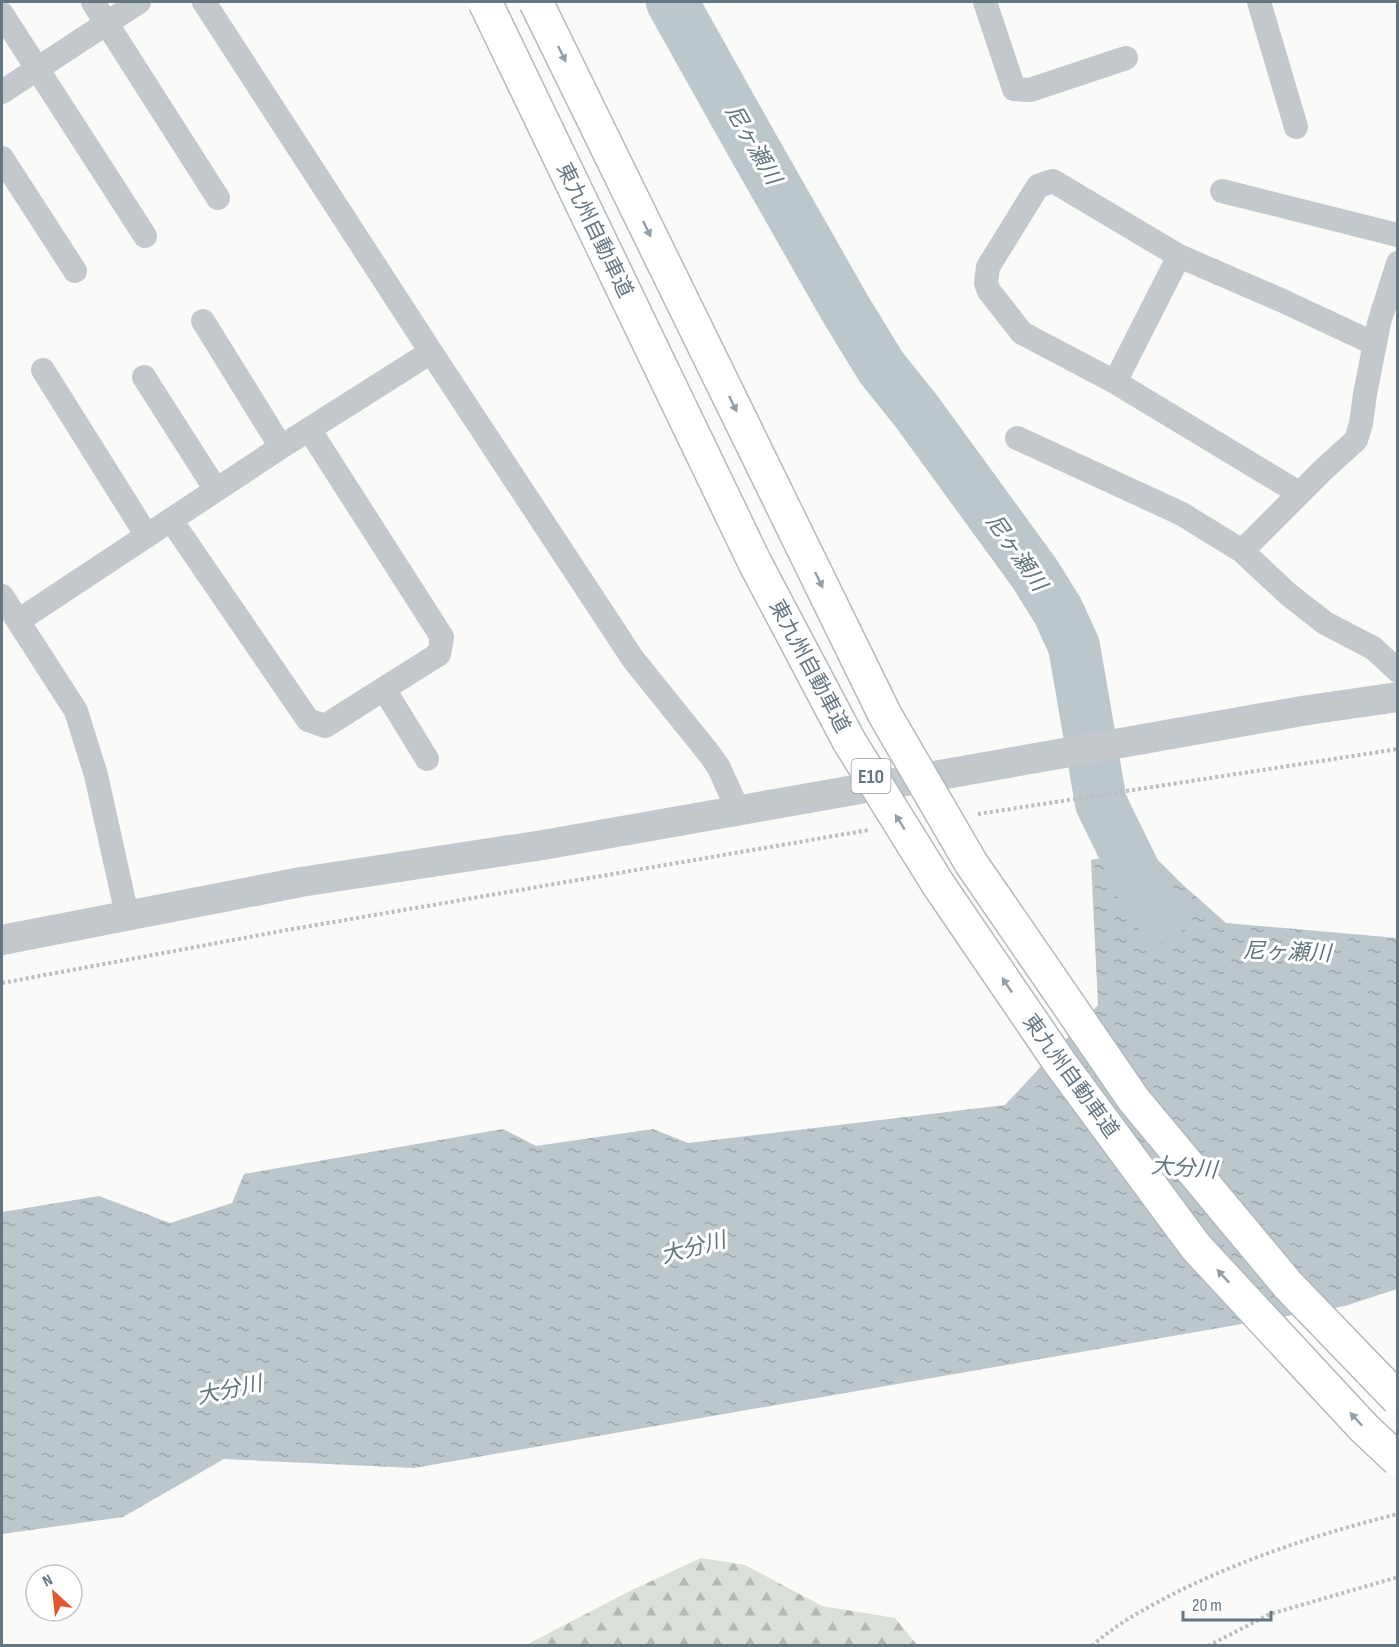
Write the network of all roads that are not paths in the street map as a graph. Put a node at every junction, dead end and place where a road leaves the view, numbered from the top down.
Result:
1 (93, 2) edge
2 (139, 2) edge
3 (204, 2) edge
4 (485, 2) edge
5 (536, 2) edge
6 (985, 2) edge
7 (1259, 2) edge
8 (2, 14) edge
9 (106, 23) junction
10 (1126, 58) dead end
11 (37, 69) junction
12 (2, 92) edge
13 (1296, 127) dead end
14 (2, 158) edge
15 (1222, 191) dead end
16 (219, 198) dead end
17 (1398, 235) edge
18 (145, 236) dead end
19 (1179, 256) junction
20 (1398, 263) edge
21 (75, 271) dead end
22 (203, 321) dead end
23 (1375, 344) junction
24 (431, 352) junction
25 (43, 370) dead end
26 (144, 377) dead end
27 (1115, 382) junction
28 (309, 429) junction
29 (1017, 438) dead end
30 (281, 447) junction
31 (216, 490) junction
32 (1299, 493) junction
33 (171, 520) junction
34 (147, 536) junction
35 (1242, 551) junction
36 (2, 596) edge
37 (18, 621) junction
38 (1398, 671) edge
39 (384, 689) junction
40 (1398, 697) edge
41 (427, 759) dead end
42 (738, 812) junction
43 (127, 915) junction
44 (2, 940) edge
45 (1398, 1399) edge
46 (1398, 1460) edge

1 - 9 street
2 - 9 street
3 - 24 street
46 -> 4 highway, 東九州自動車道 / E10, bridge
5 -> 45 highway, 東九州自動車道 / E10, bridge
6 - 10 street
7 - 13 street
8 - 11 street
9 - 11 street
9 - 16 street
11 - 12 street
11 - 18 street
14 - 21 street
15 - 17 street
19 - 23 street
19 - 27 street
19 - 27 street
20 - 23 street
22 - 30 street
23 - 32 street
24 - 28 street
24 - 42 street
25 - 34 street
26 - 31 street
27 - 32 street
28 - 30 street
28 - 39 street
29 - 35 street
30 - 31 street
31 - 33 street
32 - 35 street
33 - 34 street
33 - 39 street
34 - 37 street
35 - 38 street
36 - 37 street
37 - 43 street
39 - 41 street
40 - 42 street
42 - 43 street
43 - 44 street

